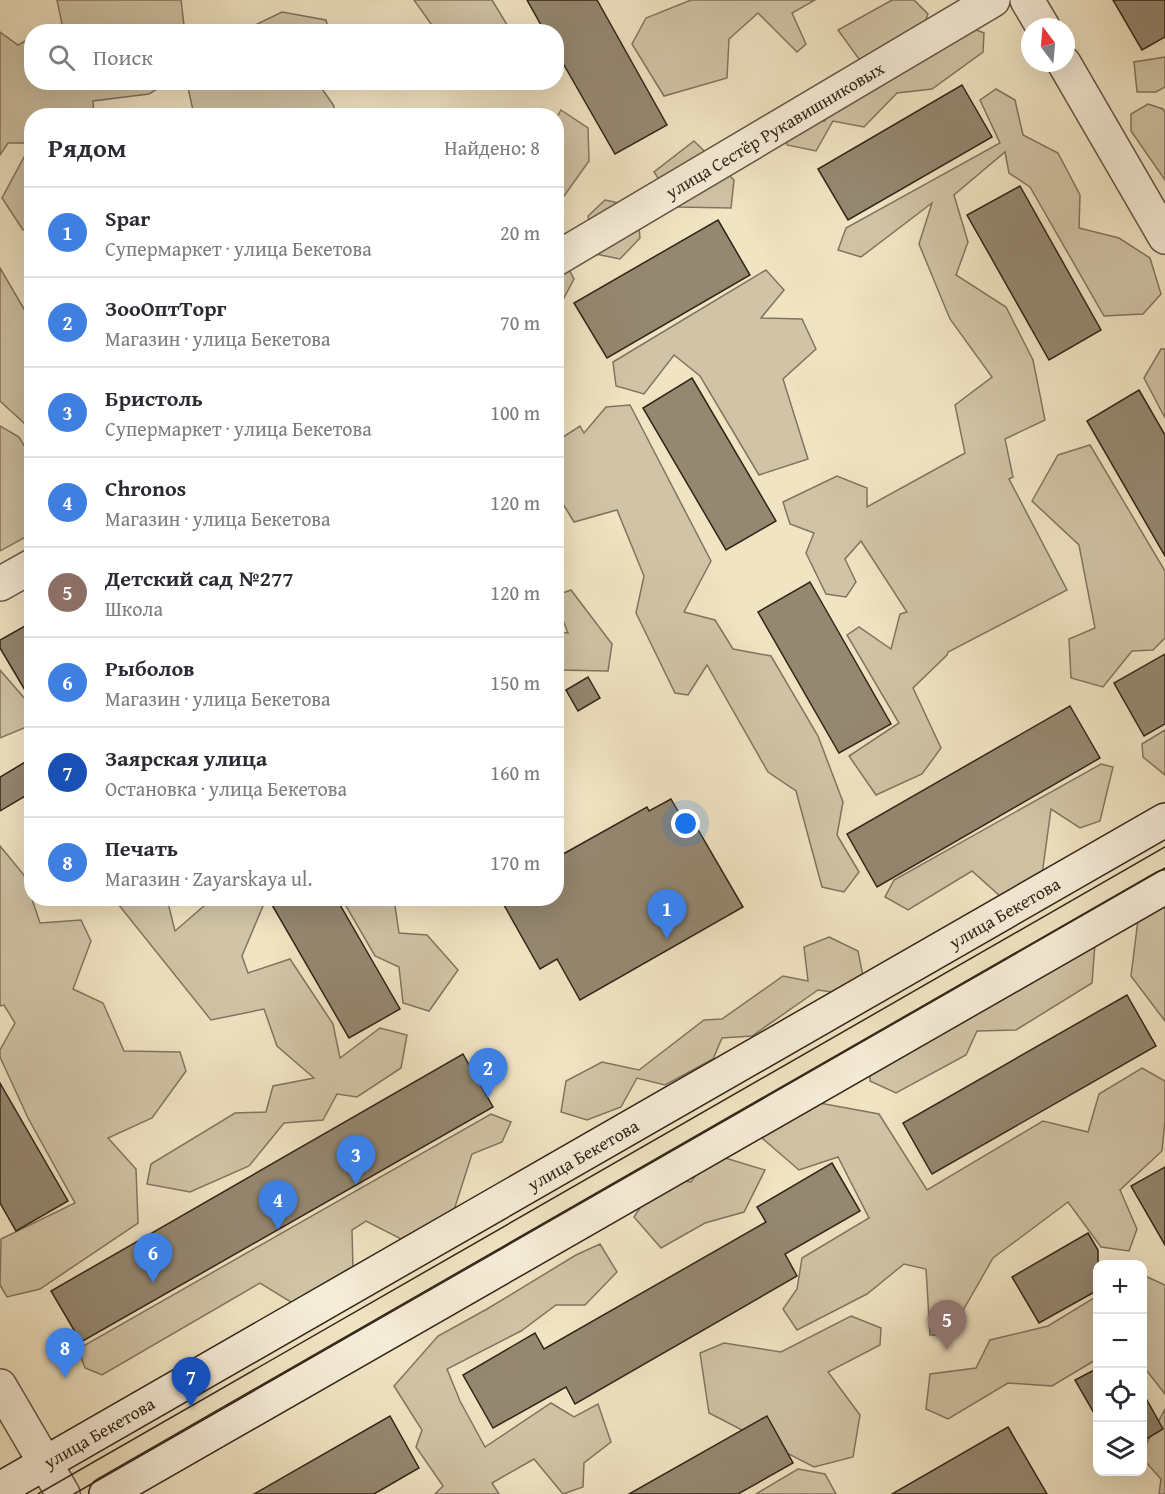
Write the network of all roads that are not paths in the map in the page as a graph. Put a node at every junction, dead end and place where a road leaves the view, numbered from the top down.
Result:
1 (993, 0) edge
2 (1027, 0) edge
3 (1038, 18) edge
4 (1069, 72) edge
5 (1164, 234) edge
6 (564, 254) edge
7 (24, 570) edge
8 (0, 584) edge
9 (1165, 820) edge
10 (1165, 887) edge
11 (0, 1386) edge
12 (45, 1463) junction
13 (0, 1489) edge
14 (63, 1494) edge
15 (106, 1494) edge

1 - 6 main road, улица Сестёр Рукавишниковых
2 - 3 main road
4 - 5 main road
7 - 8 main road
9 - 12 main road, улица Бекетова
10 - 15 main road
11 - 12 main road
12 - 13 main road, улица Бекетова
12 - 14 main road

